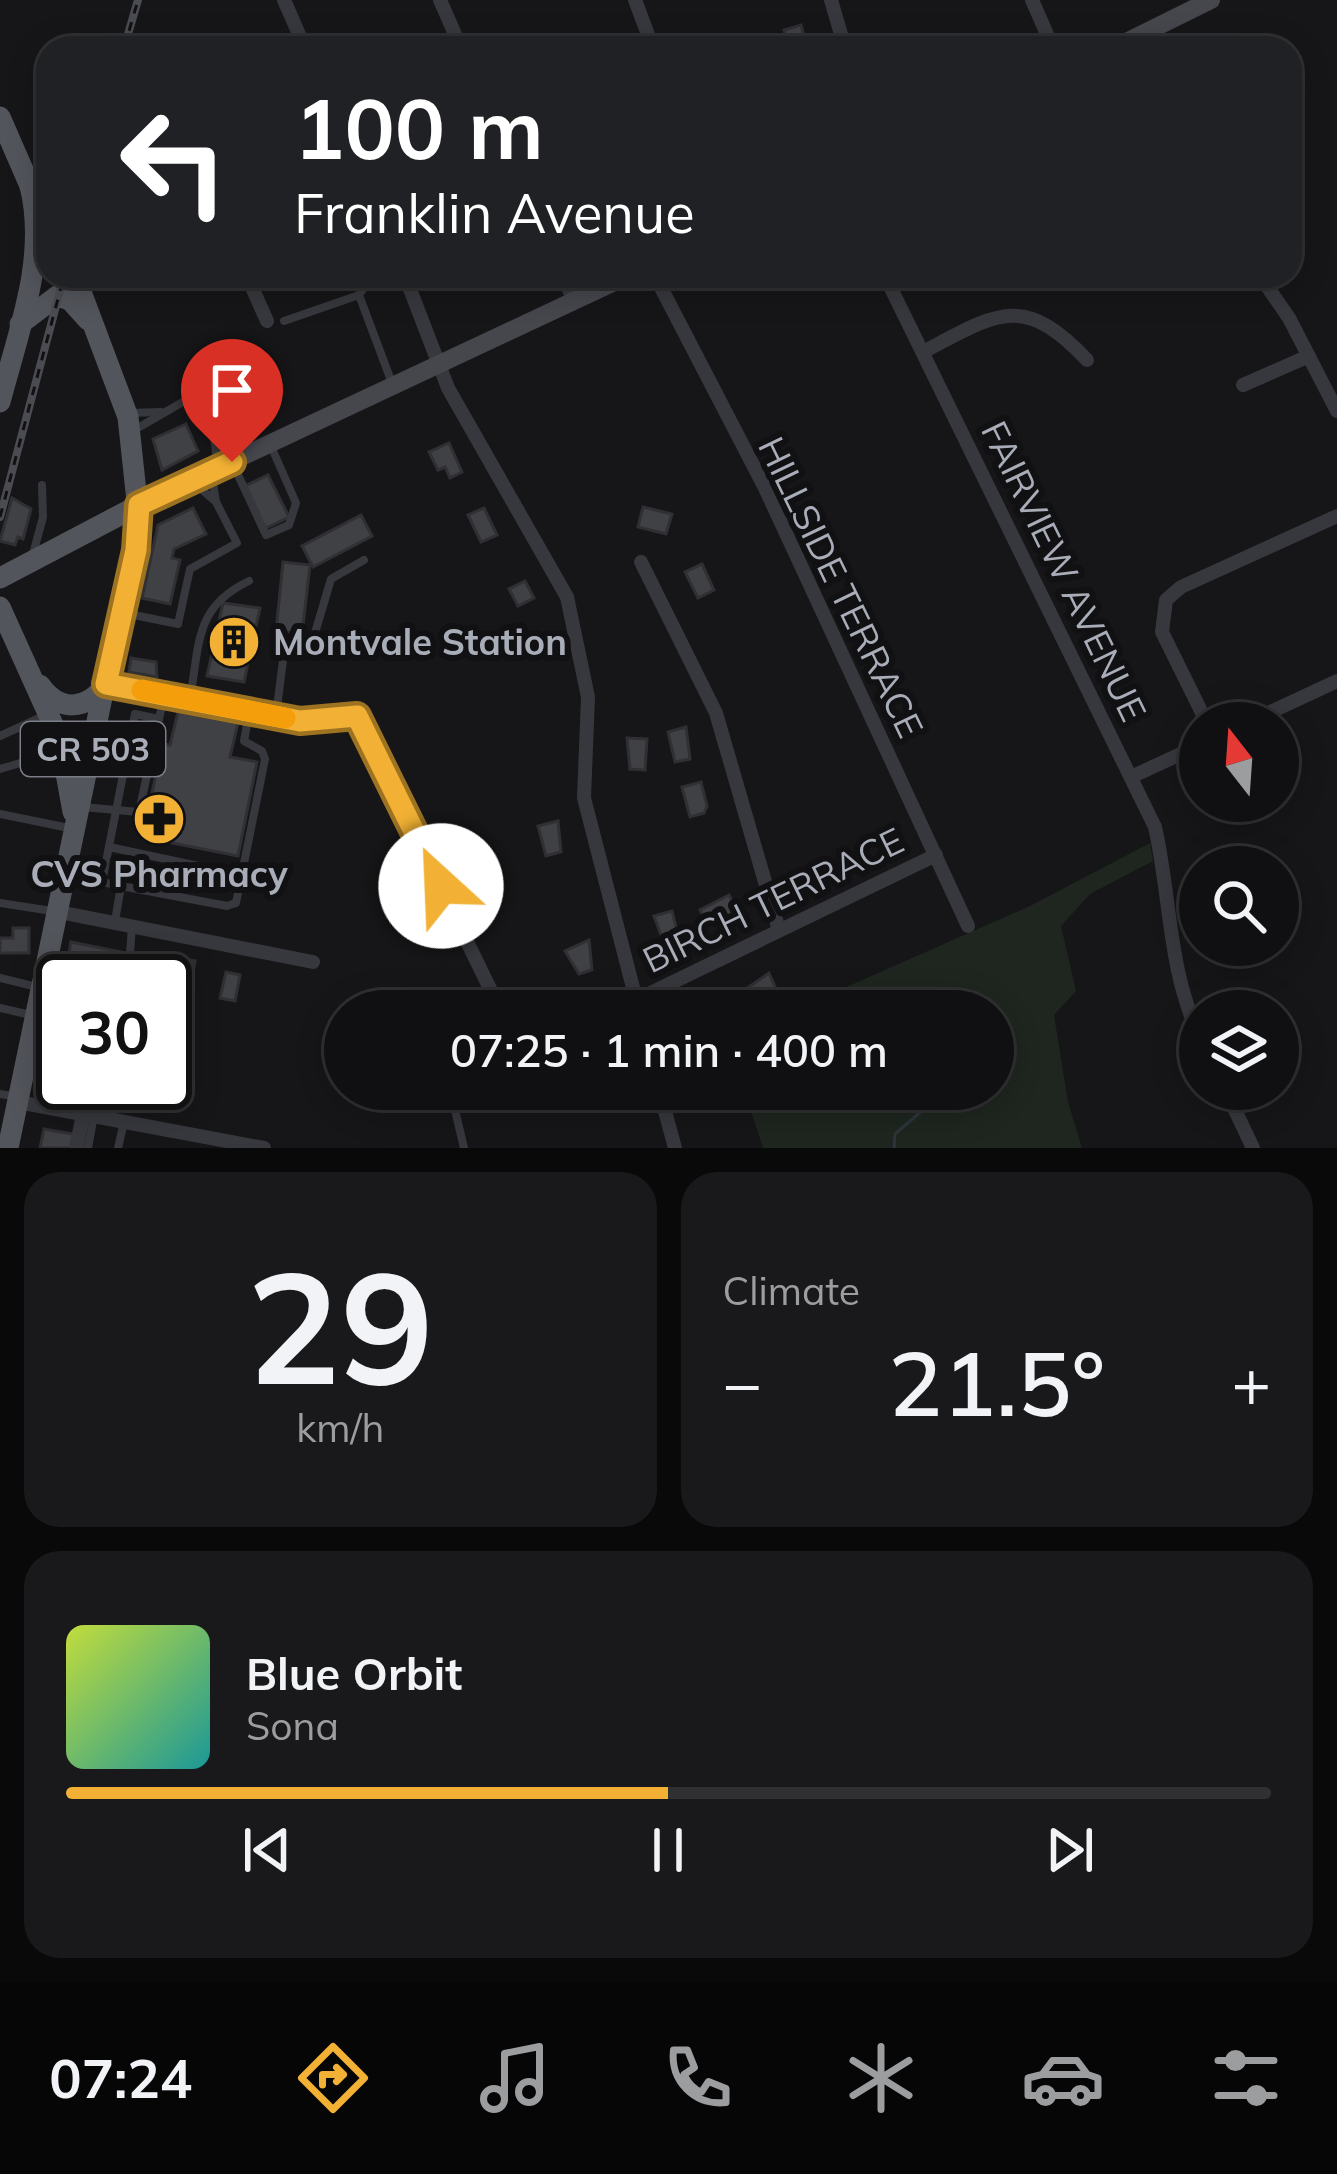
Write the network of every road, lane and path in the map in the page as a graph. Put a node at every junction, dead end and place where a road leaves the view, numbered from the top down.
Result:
1 (284, 0) edge
2 (440, 0) edge
3 (635, 0) edge
4 (831, 0) edge
5 (1032, 0) edge
6 (1198, 3) edge
7 (300, 36) edge
8 (456, 36) edge
9 (648, 36) edge
10 (842, 36) edge
11 (1048, 36) edge
12 (1149, 36) edge
13 (0, 117) edge
14 (30, 186) junction
15 (36, 198) edge
16 (36, 230) edge
17 (36, 242) edge
18 (68, 288) edge
19 (80, 288) edge
20 (252, 288) edge
21 (364, 288) edge
22 (410, 288) edge
23 (568, 288) edge
24 (602, 288) edge
25 (661, 288) edge
26 (891, 288) edge
27 (1267, 288) edge
28 (358, 295) junction
29 (58, 296) junction
30 (574, 301) junction
31 (284, 320) dead end
32 (267, 321) dead end
33 (20, 324) junction
34 (923, 352) junction
35 (1309, 356) junction
36 (109, 358) junction
37 (1087, 360) dead end
38 (439, 362) junction
39 (3, 376) edge
40 (393, 385) junction
41 (1243, 386) dead end
42 (0, 402) edge
43 (1337, 410) edge
44 (162, 412) junction
45 (129, 422) junction
46 (212, 422) junction
47 (270, 443) junction
48 (226, 465) junction
49 (191, 480) junction
50 (43, 485) dead end
51 (216, 502) junction
52 (139, 505) junction
53 (1337, 516) edge
54 (43, 517) junction
55 (58, 549) junction
56 (364, 560) dead end
57 (33, 562) junction
58 (641, 562) dead end
59 (0, 578) edge
60 (249, 581) dead end
61 (0, 607) edge
62 (122, 613) junction
63 (29, 670) junction
64 (1337, 681) edge
65 (106, 684) junction
66 (164, 695) junction
67 (190, 700) junction
68 (1197, 702) edge
69 (1292, 702) edge
70 (250, 711) junction
71 (48, 714) junction
72 (276, 716) junction
73 (159, 719) junction
74 (0, 736) edge
75 (63, 751) junction
76 (1179, 755) edge
77 (0, 769) edge
78 (1131, 777) junction
79 (115, 812) junction
80 (0, 814) edge
81 (75, 828) junction
82 (109, 847) junction
83 (936, 856) junction
84 (241, 875) junction
85 (121, 886) junction
86 (0, 903) edge
87 (59, 912) junction
88 (115, 923) junction
89 (968, 926) dead end
90 (779, 930) junction
91 (130, 932) junction
92 (54, 954) edge
93 (132, 954) edge
94 (313, 962) dead end
95 (0, 978) edge
96 (36, 982) edge
97 (491, 990) edge
98 (633, 990) edge
99 (665, 990) edge
100 (1180, 990) edge
101 (0, 1008) edge
102 (36, 1016) edge
103 (36, 1019) edge
104 (12, 1098) edge
105 (455, 1110) edge
106 (665, 1110) edge
107 (1235, 1110) edge
108 (87, 1115) junction
109 (124, 1122) junction
110 (9, 1144) edge
111 (81, 1148) edge
112 (118, 1148) edge
113 (264, 1148) edge
114 (464, 1148) edge
115 (675, 1148) edge
116 (1253, 1148) edge

1 - 7 street
2 - 8 street
3 - 9 street
4 - 10 street
5 - 11 street
6 - 12 main road
13 - 14 main road
14 - 15 main road
14 - 16 main road
17 - 33 main road
18 - 29 main road
19 - 36 main road, CR 503
20 - 32 street
21 - 28 lane
22 - 38 street
23 - 30 street
24 - 30 main road
25 - 83 street, HILLSIDE TERRACE
26 - 34 street, FAIRVIEW AVENUE
27 - 35 street
28 - 31 lane
28 - 40 lane
29 - 33 main road
29 - 36 main road
30 - 38 main road
33 - 39 main road
34 - 37 street
34 - 78 street, FAIRVIEW AVENUE
35 - 41 street
35 - 43 street
36 - 45 main road, CR 503
38 - 40 main road
38 - 98 street
39 - 42 main road
40 - 47 main road
44 - 45 lane
44 - 45 lane
44 - 46 lane
45 - 52 main road, CR 503
46 - 48 lane
46 - 48 lane
47 - 48 main road
47 - 48 lane
48 - 49 main road
48 - 51 lane
49 - 51 lane
49 - 52 main road
50 - 54 lane
51 - 62 lane
52 - 55 main road
52 - 62 main road, CR 503
53 - 68 street
54 - 55 lane
54 - 57 lane
55 - 57 main road
56 - 72 lane
57 - 59 main road
58 - 90 street
60 - 67 lane
61 - 63 main road, CR 503
62 - 65 main road, CR 503
63 - 65 main road
63 - 71 main road, CR 503
64 - 69 street
65 - 66 street
65 - 81 main road, CR 503
66 - 67 street
66 - 73 lane
67 - 70 street
70 - 72 street
70 - 84 lane
71 - 74 lane
71 - 75 main road, CR 503
72 - 97 street
73 - 79 lane
73 - 79 lane
75 - 77 lane
75 - 81 main road, CR 503
76 - 78 street
78 - 100 street, FAIRVIEW AVENUE
79 - 81 lane
79 - 82 lane
80 - 81 lane
81 - 87 main road, CR 503
82 - 84 lane
82 - 85 lane
83 - 89 street, HILLSIDE TERRACE
83 - 90 street, BIRCH TERRACE
84 - 85 lane
85 - 88 lane
86 - 87 lane
87 - 88 street
87 - 92 main road, CR 503
88 - 91 street
90 - 99 street, BIRCH TERRACE
91 - 93 lane
91 - 94 street
95 - 96 lane
101 - 102 lane
103 - 104 main road, CR 503
104 - 108 street
104 - 110 main road, CR 503
105 - 114 lane
106 - 115 street
107 - 116 street
108 - 109 street
108 - 111 lane
109 - 112 lane
109 - 113 street

